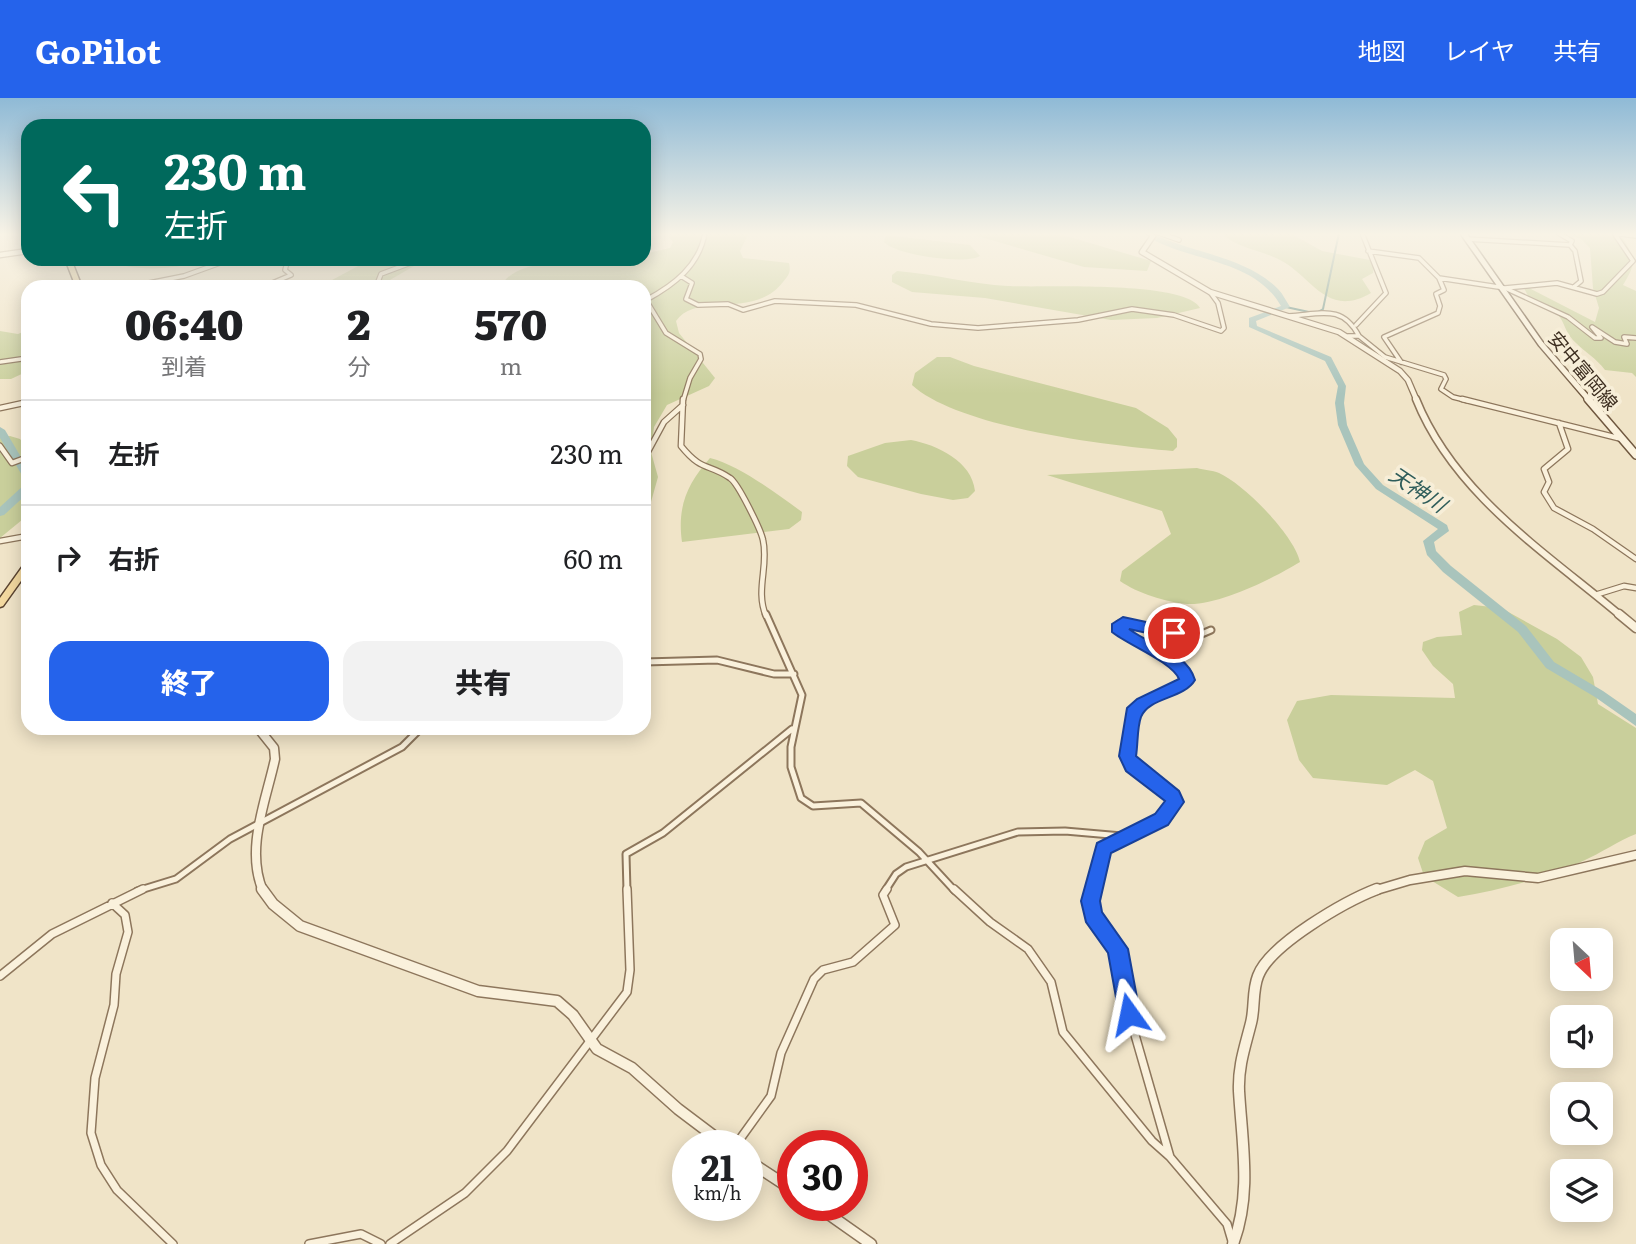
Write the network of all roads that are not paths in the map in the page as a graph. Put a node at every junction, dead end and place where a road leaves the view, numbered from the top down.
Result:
1 (666, 286) edge
2 (691, 286) edge
3 (1201, 286) edge
4 (1383, 286) edge
5 (1442, 286) edge
6 (1493, 286) edge
7 (1514, 286) edge
8 (1576, 286) edge
9 (1608, 286) edge
10 (1503, 288) junction
11 (1210, 292) junction
12 (651, 297) edge
13 (651, 310) edge
14 (1289, 316) junction
15 (1356, 326) junction
16 (1348, 336) junction
17 (1359, 336) junction
18 (1636, 338) edge
19 (21, 359) edge
20 (0, 362) edge
21 (1403, 364) junction
22 (21, 404) edge
23 (683, 405) junction
24 (0, 408) edge
25 (1559, 424) junction
26 (1622, 439) junction
27 (651, 446) edge
28 (0, 448) edge
29 (1636, 455) edge
30 (21, 460) edge
31 (15, 462) joint
32 (21, 537) edge
33 (0, 541) edge
34 (1636, 559) edge
35 (21, 575) edge
36 (1636, 588) edge
37 (1595, 595) junction
38 (0, 604) edge
39 (1636, 628) edge
40 (1211, 630) dead end
41 (651, 663) edge
42 (794, 674) junction
43 (792, 729) junction
44 (264, 735) edge
45 (414, 735) edge
46 (261, 824) junction
47 (1122, 836) junction
48 (1636, 855) edge
49 (926, 859) junction
50 (112, 903) junction
51 (0, 976) edge
52 (589, 1041) junction
53 (706, 1130) edge
54 (747, 1130) edge
55 (1170, 1157) junction
56 (838, 1221) edge
57 (173, 1244) edge
58 (309, 1244) edge
59 (381, 1244) edge
60 (390, 1244) edge
61 (871, 1244) edge
62 (1233, 1244) edge

1 - 12 street
2 - 11 street
3 - 11 street
4 - 15 street
5 - 21 street
6 - 10 street
7 - 10 street
8 - 9 street
10 - 18 street
10 - 26 main road, 安中富岡線
11 - 14 street
13 - 23 street
14 - 15 street
14 - 16 street
15 - 17 street
16 - 17 street
16 - 37 street
17 - 21 street
19 - 20 street
21 - 25 street
22 - 24 street
23 - 27 street
23 - 42 street
25 - 26 street
25 - 34 street
26 - 29 main road, 安中富岡線
28 - 31 street
30 - 31 street
32 - 33 street
35 - 38 main road
36 - 37 street
37 - 39 street
40 - 47 street
41 - 42 street
42 - 43 street
43 - 49 street
43 - 52 street
44 - 46 street
45 - 46 street
46 - 50 street
46 - 52 street
47 - 49 street
47 - 55 street
48 - 62 street
49 - 54 street
49 - 55 street
50 - 51 street
50 - 57 street
52 - 53 street
52 - 60 street
55 - 62 street
56 - 61 street
58 - 59 street

